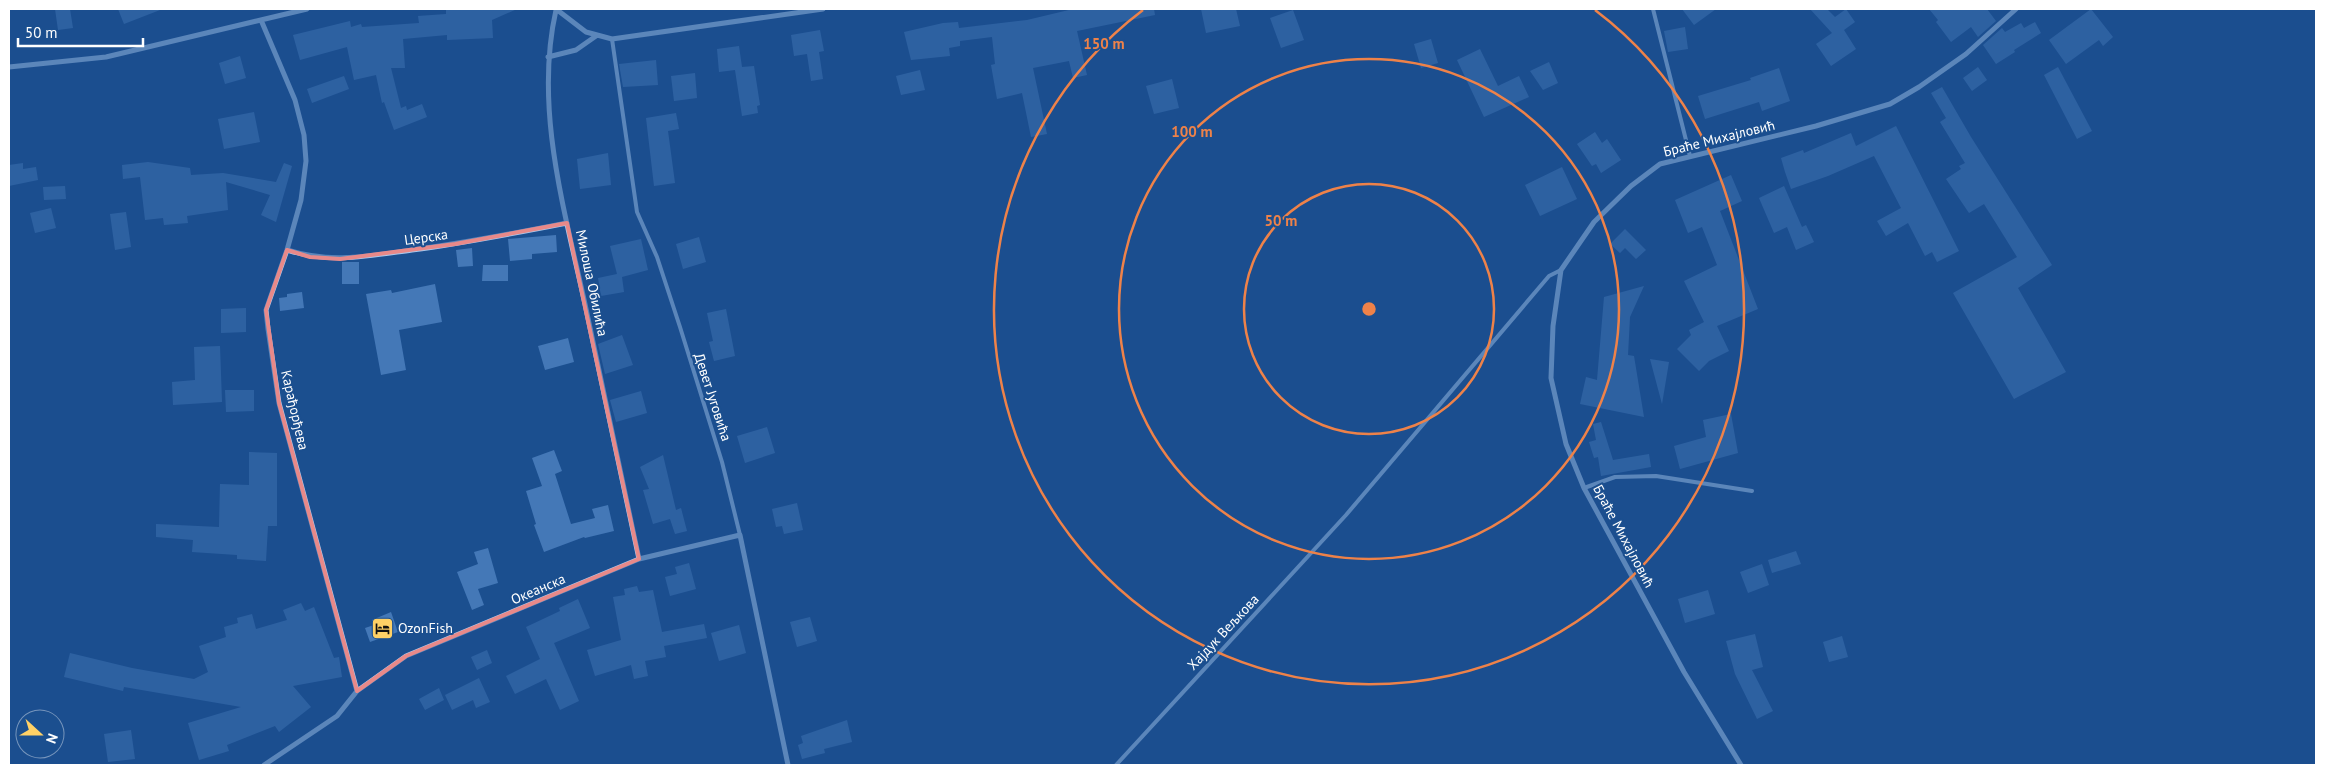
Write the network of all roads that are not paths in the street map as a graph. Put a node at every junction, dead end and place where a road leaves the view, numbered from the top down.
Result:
1 (307, 9) edge
2 (556, 9) edge
3 (823, 9) edge
4 (1653, 9) edge
5 (2016, 9) edge
6 (261, 20) junction
7 (596, 36) junction
8 (612, 39) junction
9 (548, 58) junction
10 (9, 67) edge
11 (1690, 156) junction
12 (567, 223) junction
13 (288, 250) junction
14 (1561, 270) junction
15 (1584, 488) junction
16 (1752, 491) dead end
17 (740, 535) junction
18 (639, 559) junction
19 (357, 691) junction
20 (264, 765) edge
21 (788, 765) edge
22 (1116, 765) edge
23 (1741, 765) edge

1 - 6 street
2 - 7 street
2 - 9 street, Милоша Обилића
3 - 8 street
4 - 11 lane
5 - 11 street, Браће Михајловић
6 - 10 street
6 - 13 street, Карађорђева
7 - 8 street
7 - 9 street
8 - 17 lane, Девет Југовића
9 - 12 street, Милоша Обилића
11 - 14 street, Браће Михајловић
12 - 13 street, Церска
12 - 18 street, Милоша Обилића
13 - 19 street, Карађорђева
14 - 15 street, Браће Михајловић
14 - 22 lane, Хајдук Вељкова
15 - 16 lane
15 - 23 street, Браће Михајловић
17 - 18 street, Океанска
17 - 21 street, Девет Југовића
18 - 19 street, Океанска
19 - 20 street

